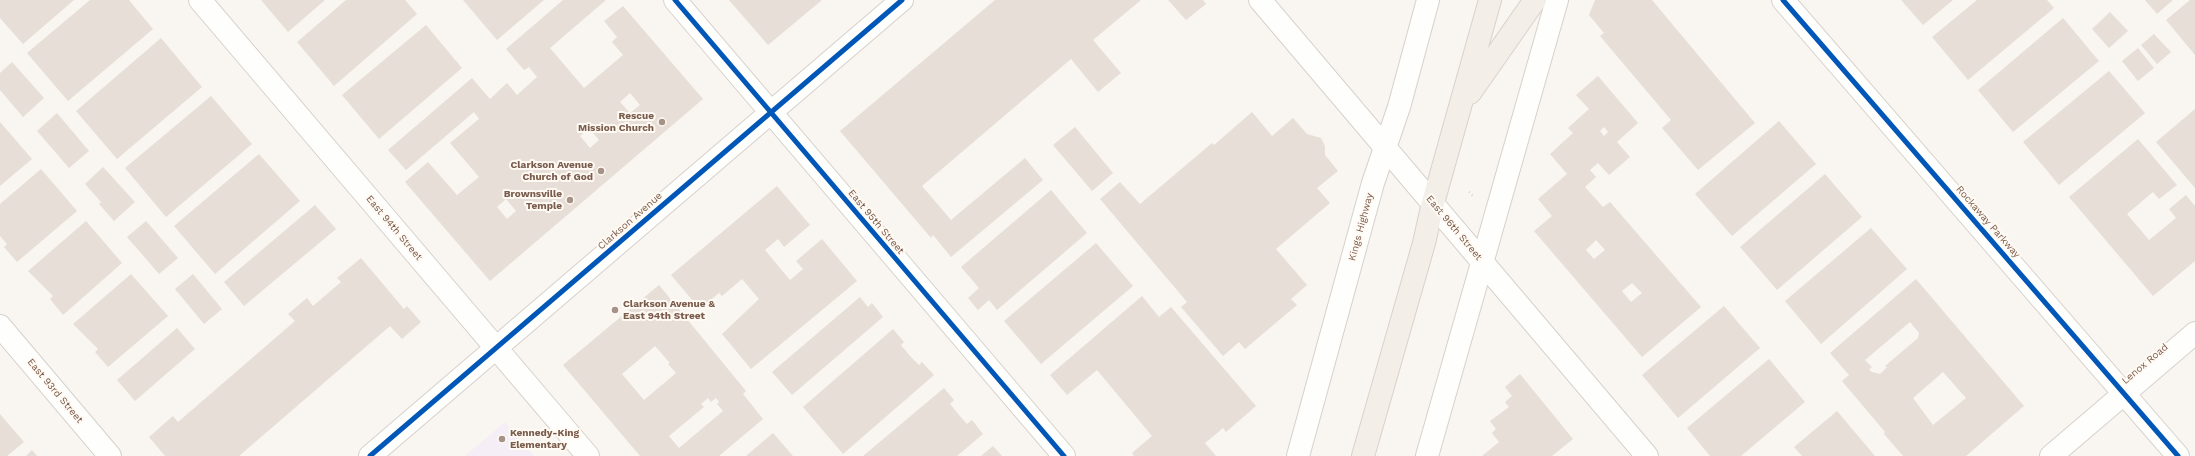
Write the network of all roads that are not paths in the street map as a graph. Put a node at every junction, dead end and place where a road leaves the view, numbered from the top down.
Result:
1 (200, 0) edge
2 (675, 0) edge
3 (902, 0) edge
4 (1260, 0) edge
5 (1428, 0) edge
6 (1490, 0) edge
7 (1534, 0) edge
8 (1557, 0) edge
9 (1783, 0) edge
10 (1460, 108) junction
11 (771, 113) junction
12 (1386, 148) junction
13 (1433, 203) junction
14 (1483, 263) junction
15 (0, 326) edge
16 (2195, 333) edge
17 (496, 348) junction
18 (2125, 393) junction
19 (110, 456) edge
20 (370, 456) edge
21 (588, 456) edge
22 (1064, 456) edge
23 (1298, 456) edge
24 (1363, 456) edge
25 (1427, 456) edge
26 (1647, 456) edge
27 (2051, 456) edge
28 (2178, 456) edge

1 - 17 street, East 94th Street
2 - 11 street, East 95th Street
3 - 11 street, Clarkson Avenue
4 - 12 street, East 96th Street
5 - 12 street, Kings Highway
6 - 10 main road
7 - 10 main road
8 - 14 street
9 - 18 street, Rockaway Parkway
10 - 13 main road
11 - 17 street, Clarkson Avenue
11 - 22 street, East 95th Street
12 - 13 street, East 96th Street
12 - 23 street, Kings Highway
13 - 14 street, East 96th Street
13 - 24 main road
14 - 25 street
14 - 26 street, East 96th Street
15 - 19 street, East 93rd Street
16 - 18 street, Lenox Road
17 - 20 street, Clarkson Avenue
17 - 21 street, East 94th Street
18 - 27 street, Lenox Road
18 - 28 street, Rockaway Parkway

